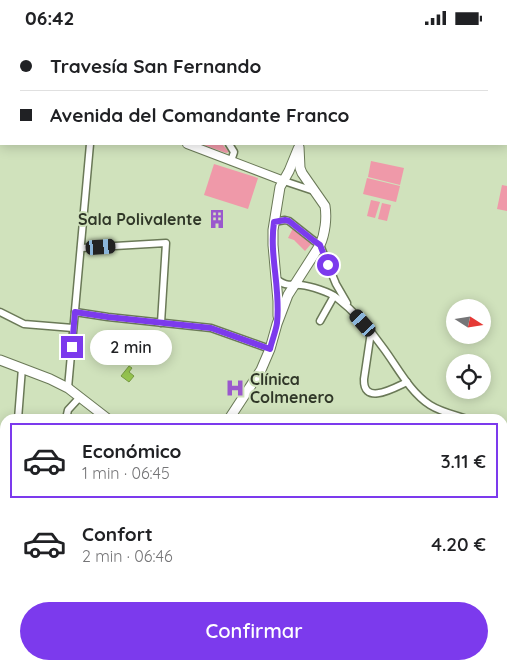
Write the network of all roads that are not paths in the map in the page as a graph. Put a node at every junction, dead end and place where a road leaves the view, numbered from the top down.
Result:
1 (90, 145) edge
2 (191, 145) edge
3 (230, 145) edge
4 (299, 146) edge
5 (231, 161) junction
6 (284, 181) junction
7 (314, 191) junction
8 (274, 222) junction
9 (320, 245) junction
10 (81, 248) junction
11 (276, 279) junction
12 (294, 286) junction
13 (334, 296) junction
14 (0, 312) edge
15 (75, 312) junction
16 (355, 314) junction
17 (320, 321) dead end
18 (161, 323) junction
19 (277, 324) junction
20 (73, 328) junction
21 (371, 332) junction
22 (270, 349) junction
23 (0, 360) edge
24 (22, 368) junction
25 (407, 382) junction
26 (68, 388) junction
27 (80, 397) junction
28 (18, 414) edge
29 (67, 414) edge
30 (102, 414) edge
31 (232, 414) edge
32 (453, 414) edge

1 - 10 street
2 - 5 street
3 - 5 street
4 - 6 main road
4 - 7 main road
5 - 6 street
6 - 7 street
6 - 8 main road
7 - 9 main road
8 - 9 street
8 - 11 main road
9 - 12 main road
9 - 16 street
10 - 15 street
10 - 18 street
11 - 12 street
11 - 19 main road
12 - 13 street
12 - 19 main road
13 - 16 street
13 - 17 street
14 - 20 street
15 - 18 street
15 - 20 street
16 - 21 street
18 - 22 street
19 - 22 main road
20 - 26 street
21 - 25 street
21 - 25 street
22 - 31 main road
23 - 24 main road
24 - 26 main road
24 - 28 street
25 - 32 street
26 - 27 main road
27 - 29 street
27 - 30 main road

